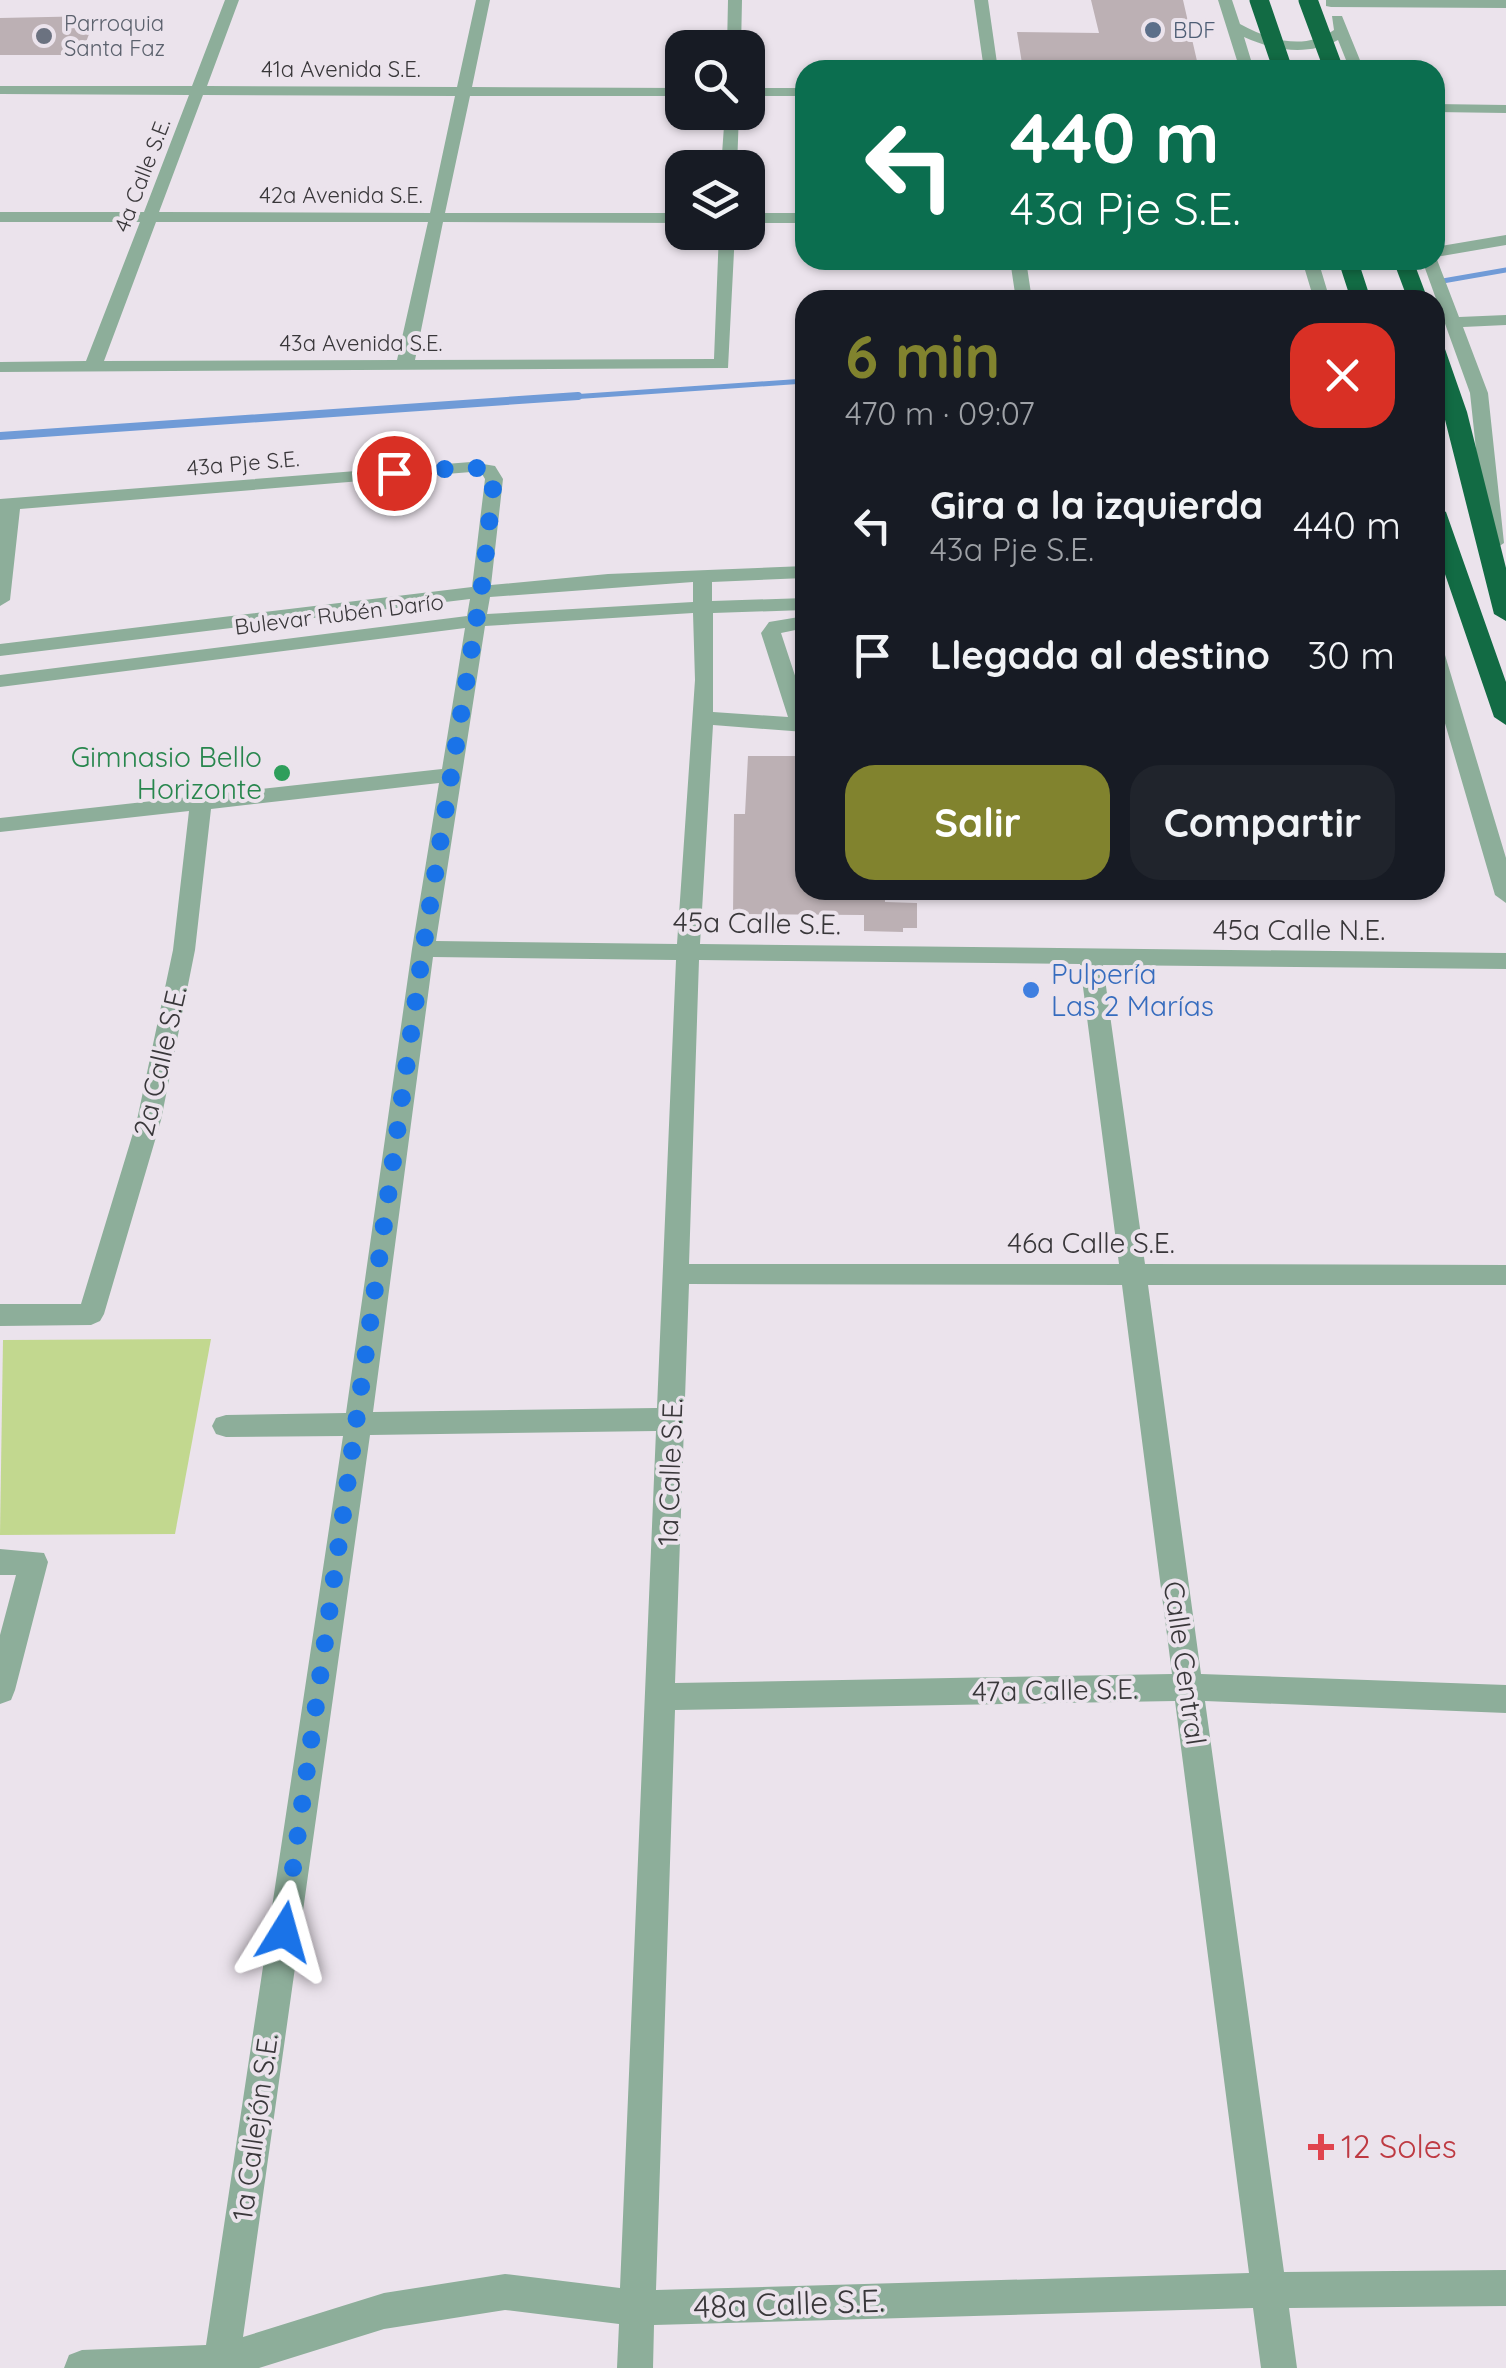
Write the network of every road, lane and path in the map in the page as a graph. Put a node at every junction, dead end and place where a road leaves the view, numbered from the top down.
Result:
1 (232, 0) edge
2 (483, 0) edge
3 (736, 0) edge
4 (980, 0) edge
5 (1225, 0) edge
6 (1259, 0) edge
7 (1308, 0) edge
8 (1330, 1) edge
9 (1498, 3) edge
10 (1233, 26) junction
11 (1506, 26) edge
12 (735, 30) edge
13 (1342, 31) junction
14 (989, 60) edge
15 (1244, 60) edge
16 (1280, 60) edge
17 (1330, 60) edge
18 (1353, 60) edge
19 (0, 90) edge
20 (198, 91) junction
21 (465, 91) junction
22 (665, 92) edge
23 (765, 92) edge
24 (795, 92) edge
25 (1445, 108) edge
26 (1506, 109) edge
27 (0, 218) edge
28 (150, 218) junction
29 (436, 218) junction
30 (665, 218) edge
31 (765, 218) edge
32 (795, 218) edge
33 (1506, 240) edge
34 (726, 250) edge
35 (1445, 250) edge
36 (1445, 300) edge
37 (1506, 320) edge
38 (1453, 322) junction
39 (406, 365) junction
40 (0, 367) edge
41 (94, 367) junction
42 (1445, 378) edge
43 (1484, 431) junction
44 (1506, 432) edge
45 (488, 470) joint
46 (6, 504) edge
47 (1500, 539) edge
48 (1445, 541) edge
49 (795, 572) edge
50 (702, 576) junction
51 (481, 592) junction
52 (0, 600) edge
53 (795, 604) edge
54 (1503, 606) edge
55 (704, 608) junction
56 (475, 621) junction
57 (795, 623) edge
58 (0, 650) edge
59 (0, 681) edge
60 (795, 702) edge
61 (1506, 717) edge
62 (703, 718) junction
63 (795, 724) edge
64 (1446, 729) edge
65 (451, 775) junction
66 (200, 802) junction
67 (0, 824) edge
68 (1506, 896) edge
69 (423, 949) junction
70 (688, 952) junction
71 (1091, 958) junction
72 (1506, 960) edge
73 (1133, 1273) junction
74 (675, 1274) junction
75 (1506, 1275) edge
76 (0, 1315) edge
77 (671, 1419) junction
78 (358, 1424) junction
79 (226, 1426) dead end
80 (0, 1562) edge
81 (1188, 1687) junction
82 (0, 1690) edge
83 (663, 1697) junction
84 (1506, 1699) edge
85 (1506, 2288) edge
86 (1268, 2290) junction
87 (637, 2308) junction
88 (221, 2362) junction
89 (82, 2368) edge
90 (635, 2368) edge
91 (1279, 2368) edge

1 - 20 street, 4a Calle S.E.
2 - 21 street
3 - 12 street
4 - 14 street
5 - 10 street
6 - 16 highway, bridge
7 - 17 highway, bridge
8 - 9 street
8 - 13 street
9 - 11 street
10 - 13 street
10 - 15 street
13 - 18 street
19 - 20 street, 41a Avenida S.E.
20 - 21 street, 41a Avenida S.E.
20 - 28 street, 4a Calle S.E.
21 - 22 street, 41a Avenida S.E.
21 - 29 street
23 - 24 street
25 - 26 street
27 - 28 street, 42a Avenida S.E.
28 - 29 street, 42a Avenida S.E.
28 - 41 street, 4a Calle S.E.
29 - 30 street, 42a Avenida S.E.
29 - 39 street
31 - 32 street
33 - 35 street
34 - 39 street, 43a Avenida S.E.
36 - 38 street
37 - 38 street
38 - 43 street
39 - 41 street, 43a Avenida S.E.
40 - 41 street, 43a Avenida S.E.
42 - 54 highway
43 - 44 street
43 - 47 street
45 - 46 street, 43a Pje S.E.
45 - 51 street, 1a Callejón S.E.
46 - 52 street
47 - 54 street
48 - 61 highway
49 - 50 street, Bulevar Rubén Darío
50 - 51 street, Bulevar Rubén Darío
50 - 55 street, 1a Calle S.E.
51 - 56 street, 1a Callejón S.E.
51 - 58 street, Bulevar Rubén Darío
53 - 55 street, Bulevar Rubén Darío
55 - 56 street, Bulevar Rubén Darío
55 - 62 street, 1a Calle S.E.
56 - 59 street, Bulevar Rubén Darío
56 - 65 street, 1a Callejón S.E.
57 - 60 street
62 - 63 street
62 - 70 street, 1a Calle S.E.
64 - 68 street
65 - 66 street
65 - 69 street, 1a Callejón S.E.
66 - 67 street
66 - 76 street, 2a Calle S.E.
69 - 70 street, 45a Calle S.E.
69 - 78 street, 1a Callejón S.E.
70 - 71 street, 45a Calle S.E.
70 - 74 street, 1a Calle S.E.
71 - 72 street, 45a Calle N.E.
71 - 73 street, Calle Central
73 - 74 street, 46a Calle S.E.
73 - 75 street, 46a Calle S.E.
73 - 81 street, Calle Central
74 - 77 street, 1a Calle S.E.
77 - 78 street
77 - 83 street, 1a Calle S.E.
78 - 79 street
78 - 88 street, 1a Callejón S.E.
80 - 82 street
81 - 83 street, 47a Calle S.E.
81 - 84 street, 47a Calle S.E.
81 - 86 street, Calle Central
83 - 87 street, 1a Calle S.E.
85 - 86 street, 48a Calle S.E.
86 - 87 street, 48a Calle S.E.
86 - 91 street, Calle Central
87 - 88 street, 48a Calle S.E.
87 - 90 street, 1a Calle S.E.
88 - 89 street, 48a Calle S.E.

